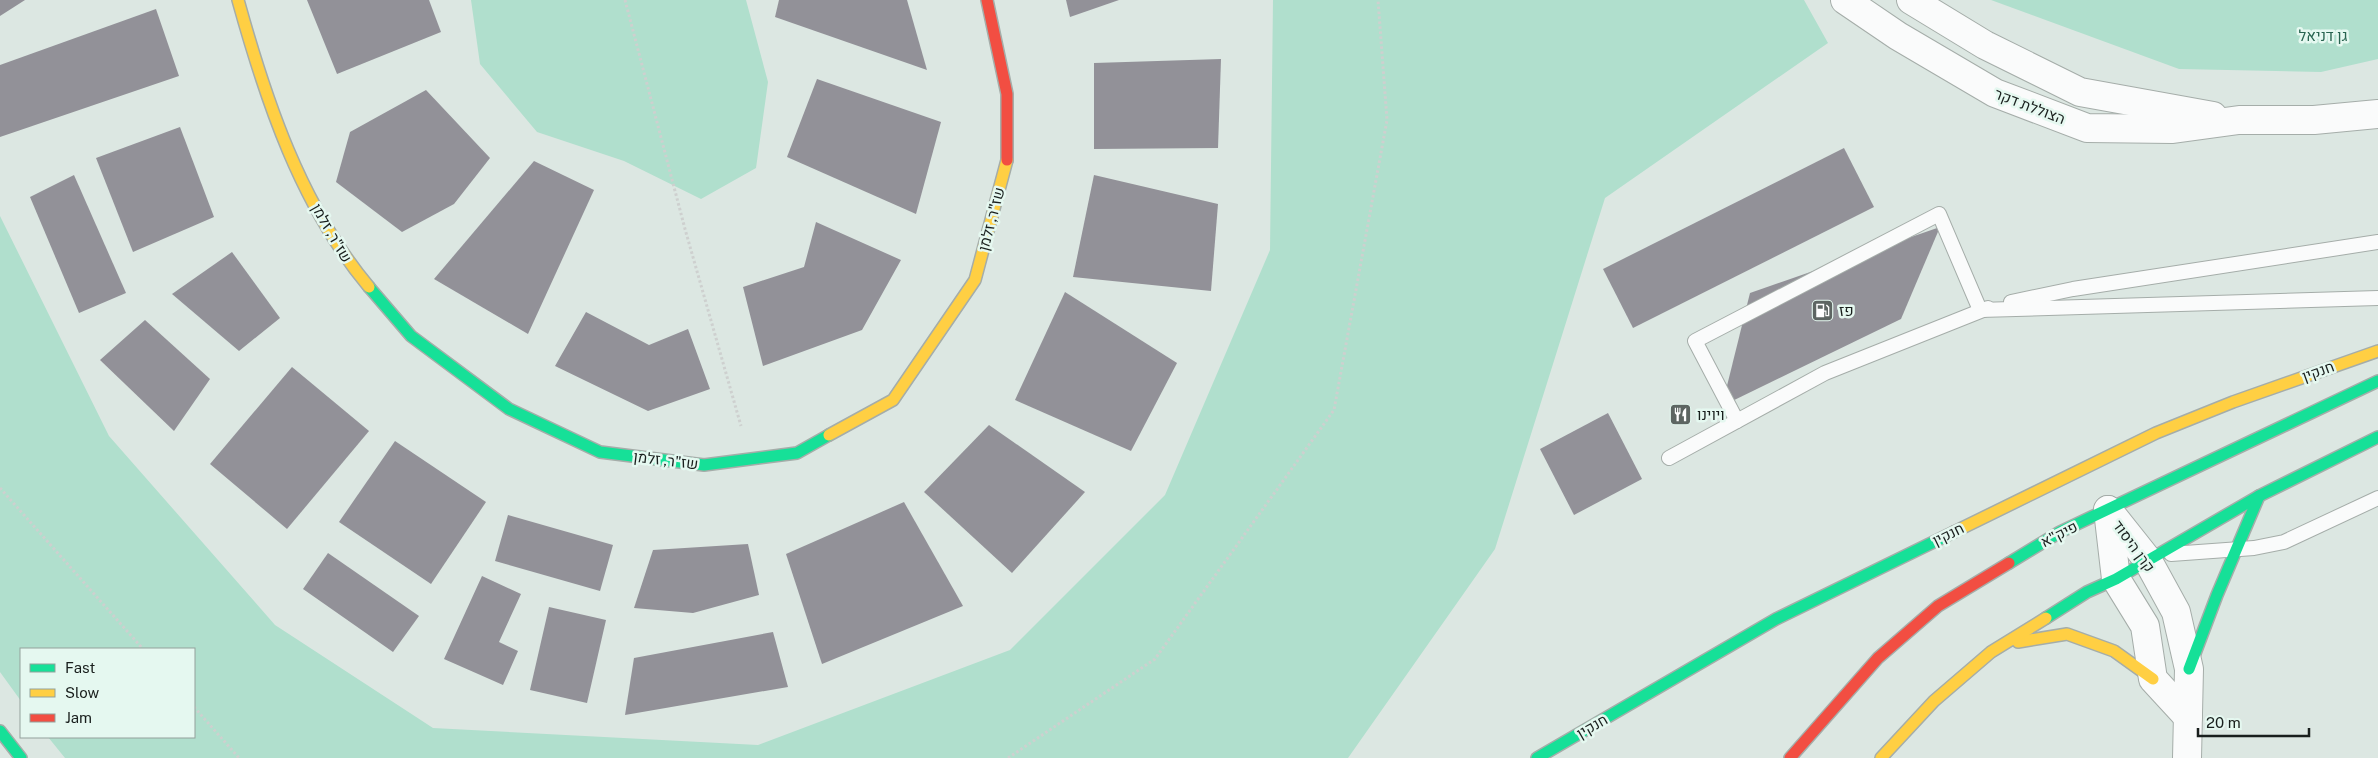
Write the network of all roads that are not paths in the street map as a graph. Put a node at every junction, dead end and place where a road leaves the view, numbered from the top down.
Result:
1 (238, 0) edge
2 (987, 0) edge
3 (1845, 0) edge
4 (1911, 0) edge
5 (2378, 114) edge
6 (2239, 120) junction
7 (2378, 242) edge
8 (2378, 298) edge
9 (1980, 310) junction
10 (2378, 351) edge
11 (2378, 381) edge
12 (1737, 420) junction
13 (2378, 437) edge
14 (1669, 458) dead end
15 (2259, 496) junction
16 (2378, 498) edge
17 (2108, 510) junction
18 (2236, 549) junction
19 (2151, 557) junction
20 (2116, 579) junction
21 (1991, 652) junction
22 (2189, 669) junction
23 (2153, 680) junction
24 (2188, 717) junction
25 (0, 730) edge
26 (21, 758) edge
27 (1538, 758) edge
28 (1790, 758) edge
29 (1881, 758) edge
30 (2187, 758) edge

1 - 2 main road, שז"ר, זלמן
3 - 6 street, הצוללת דקר
4 - 6 street, הצוללת דקר
5 - 6 street, הצוללת דקר
7 - 9 lane
8 - 9 lane
9 - 12 lane
9 - 12 lane
10 - 27 main road, חנקין
11 - 17 main road, פיק"א
12 - 14 lane
13 - 15 main road
15 - 18 main road
15 - 19 main road
16 - 18 lane
17 - 19 street, קרן היסוד
17 - 20 street, קרן היסוד
17 - 28 main road, פיק"א
18 - 19 lane
18 - 22 main road
19 - 20 main road
19 - 22 street, קרן היסוד
20 - 21 main road
20 - 23 street, קרן היסוד
21 - 23 main road
21 - 29 main road
22 - 24 street, קרן היסוד
23 - 24 street
24 - 30 street, קרן היסוד
25 - 26 main road

